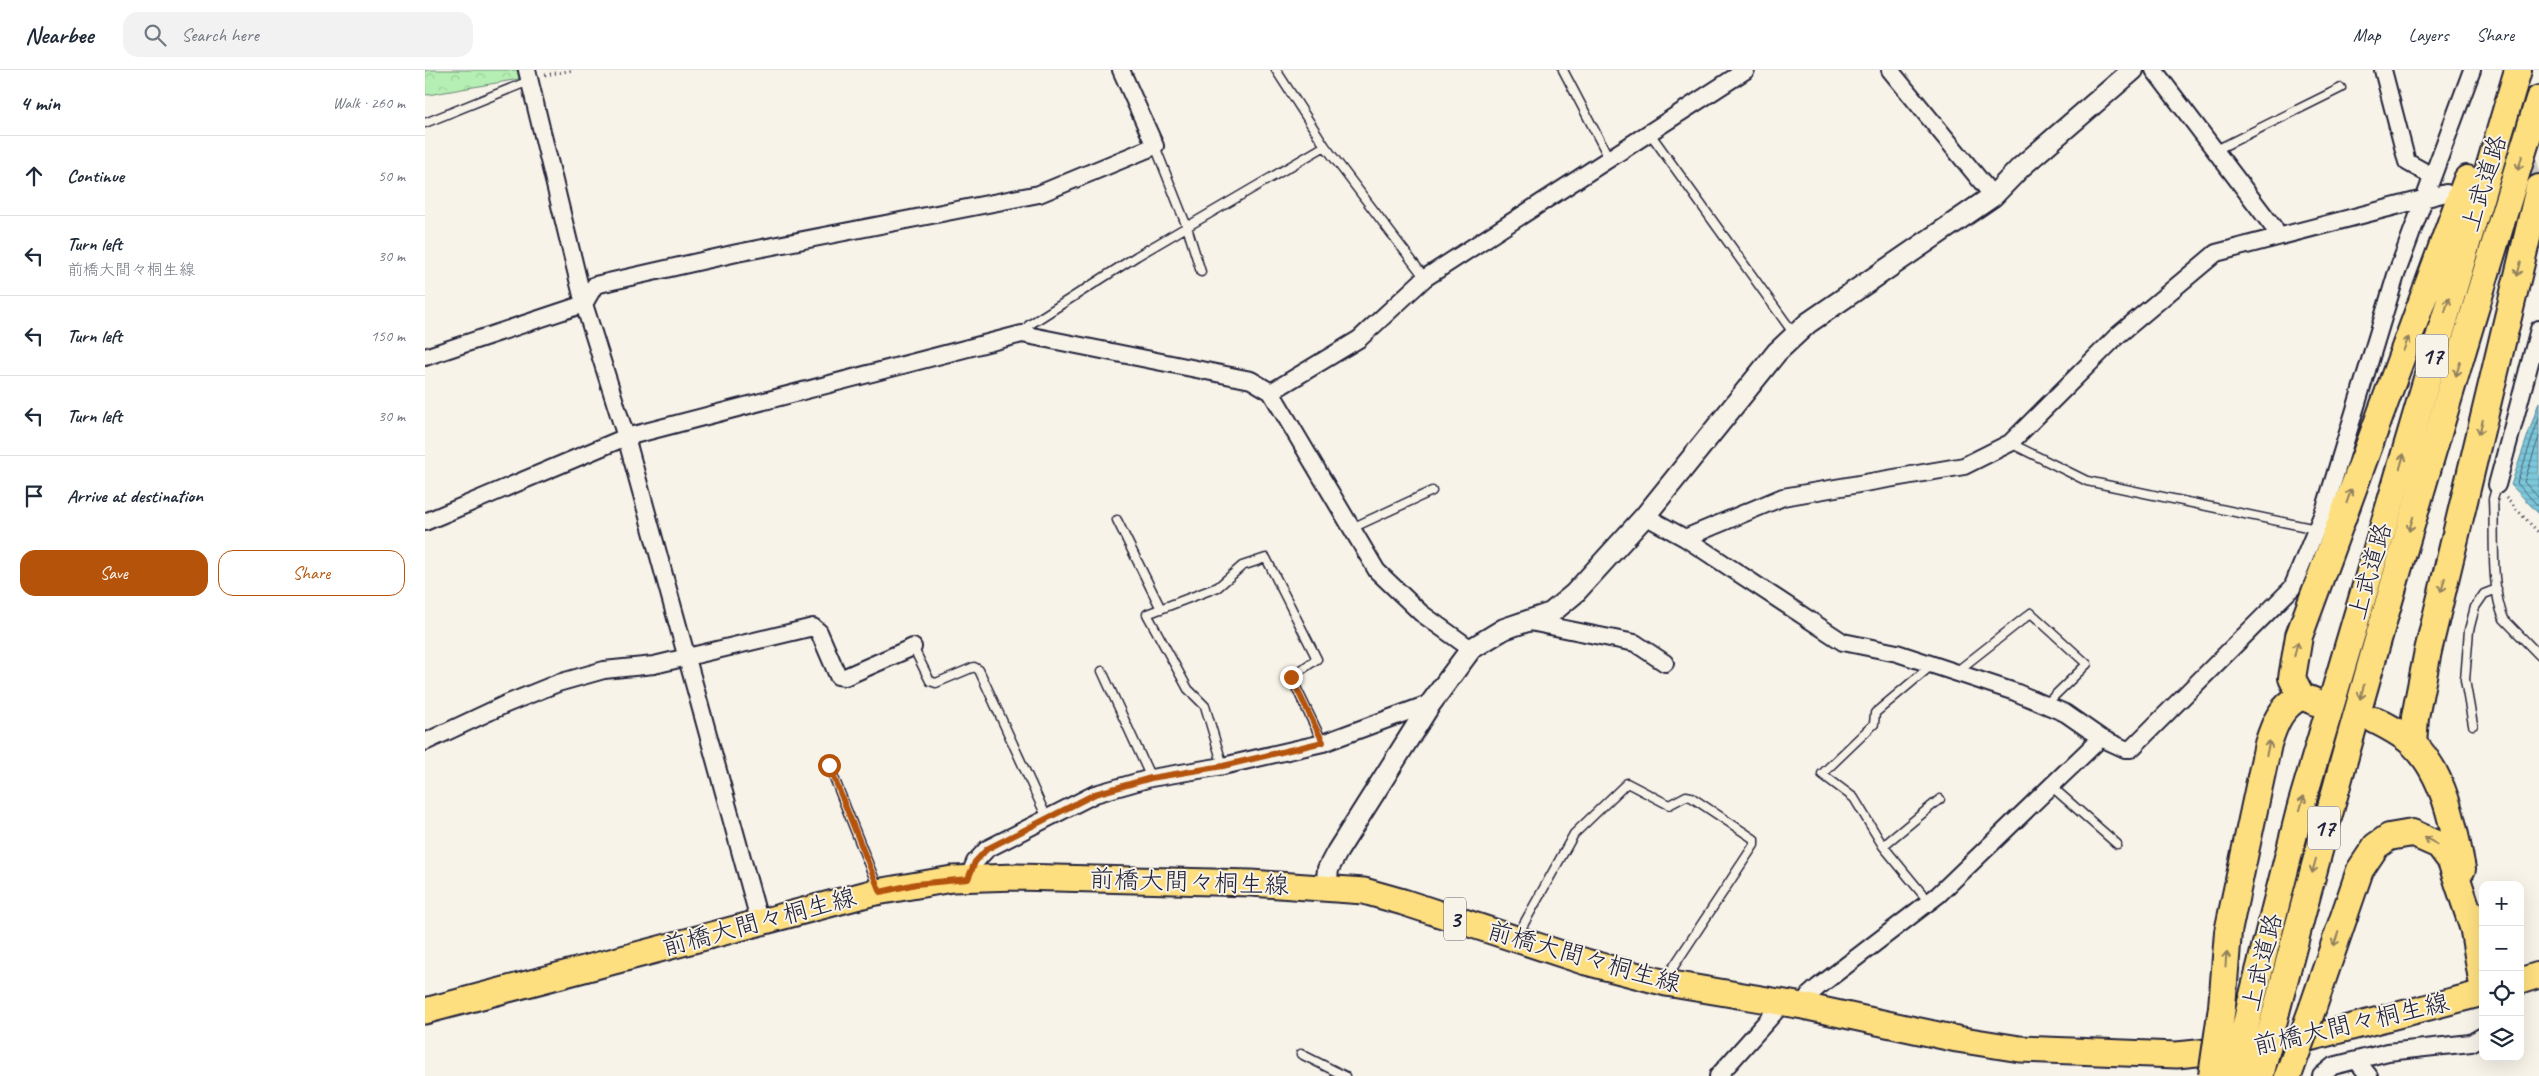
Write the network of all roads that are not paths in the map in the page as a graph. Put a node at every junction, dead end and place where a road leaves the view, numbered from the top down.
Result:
1 (1121, 70) edge
2 (1276, 70) edge
3 (1563, 70) edge
4 (1746, 70) edge
5 (1890, 70) edge
6 (2133, 70) edge
7 (2154, 70) edge
8 (2383, 70) edge
9 (2472, 70) edge
10 (2506, 70) edge
11 (2518, 70) edge
12 (528, 76) edge
13 (2341, 88) dead end
14 (2539, 99) edge
15 (425, 123) edge
16 (1649, 132) junction
17 (1155, 146) junction
18 (1325, 146) junction
19 (2216, 150) junction
20 (1609, 158) junction
21 (2432, 176) junction
22 (2539, 188) edge
23 (2447, 193) dead end
24 (1993, 196) junction
25 (2424, 199) junction
26 (1187, 227) junction
27 (2277, 237) junction
28 (1201, 272) dead end
29 (1425, 278) junction
30 (583, 304) junction
31 (2539, 329) edge
32 (1022, 334) junction
33 (1795, 335) junction
34 (2536, 354) edge
35 (425, 357) edge
36 (1271, 392) junction
37 (627, 437) junction
38 (2010, 443) junction
39 (2497, 485) joint
40 (1432, 491) dead end
41 (1645, 516) junction
42 (1117, 520) dead end
43 (425, 522) edge
44 (1352, 528) junction
45 (2317, 530) junction
46 (1685, 538) junction
47 (2497, 589) junction
48 (1161, 609) junction
49 (1525, 621) junction
50 (913, 647) joint
51 (1471, 649) junction
52 (2539, 655) edge
53 (686, 657) junction
54 (1665, 663) dead end
55 (1932, 665) junction
56 (1102, 671) dead end
57 (1956, 672) junction
58 (1431, 703) junction
59 (2046, 704) junction
60 (2375, 720) dead end
61 (2473, 725) dead end
62 (2101, 738) junction
63 (425, 742) edge
64 (1323, 742) junction
65 (2413, 744) junction
66 (829, 765) dead end
67 (1223, 766) junction
68 (1151, 778) junction
69 (2051, 786) junction
70 (1940, 799) dead end
71 (1047, 818) junction
72 (2117, 844) dead end
73 (1883, 846) junction
74 (968, 879) junction
75 (1326, 888) junction
76 (880, 892) junction
77 (1930, 902) junction
78 (760, 922) junction
79 (2474, 930) junction
80 (1515, 940) junction
81 (2481, 971) edge
82 (2539, 975) edge
83 (2524, 980) edge
84 (1666, 983) junction
85 (2479, 994) edge
86 (1793, 1004) junction
87 (425, 1011) edge
88 (2479, 1038) edge
89 (1301, 1054) dead end
90 (2357, 1061) junction
91 (1345, 1076) edge
92 (1719, 1076) edge
93 (2212, 1076) edge
94 (2235, 1076) edge
95 (2259, 1076) edge
96 (2288, 1076) edge
97 (2321, 1076) edge
98 (2369, 1076) edge

1 - 17 street
2 - 18 lane
3 - 20 lane
4 - 16 street
5 - 24 street
6 - 24 street
7 - 19 street
8 - 21 street
9 - 21 street
93 -> 10 highway, bridge
94 -> 11 highway, 上武道路 / 17, bridge
12 - 15 lane
12 - 30 street
13 - 19 lane
14 -> 95 highway, 上武道路 / 17, bridge
16 - 20 street
16 - 33 lane
17 - 26 lane
17 - 30 street
18 - 26 lane
18 - 29 lane
19 - 27 street
20 - 29 street
21 - 25 street
22 -> 65 highway
23 - 25 street
24 - 33 street
25 - 27 street
25 - 45 street
26 - 28 lane
26 - 32 lane
27 - 38 street
29 - 36 street
30 - 35 street
30 - 37 street
31 - 34 street
32 - 36 street
32 - 37 street
33 - 41 street
34 - 39 street
36 - 44 street
37 - 43 street
37 - 53 street
38 - 45 lane
38 - 46 street
39 - 47 lane
40 - 44 lane
41 - 46 street
41 - 49 street
42 - 48 lane
44 - 51 street
45 - 62 street
46 - 55 street
47 - 52 lane
47 - 61 lane
48 - 64 lane
48 - 67 lane
49 - 51 street
49 - 54 street
50 - 53 street
50 - 71 lane
51 - 58 street
53 - 63 street
53 - 78 street
55 - 57 street
55 - 73 lane
56 - 68 lane
57 - 59 street
57 - 59 lane
58 - 64 street
58 - 75 street
59 - 62 street
60 - 65 highway
62 - 69 street
64 - 67 street
65 - 79 highway
66 - 76 lane
67 - 68 street
68 - 71 street
69 - 72 lane
69 - 77 street
70 - 73 lane
71 - 74 street
73 - 77 lane
74 - 75 main road, 前橋大間々桐生線 / 3
74 - 76 main road, 前橋大間々桐生線 / 3
75 - 80 main road, 前橋大間々桐生線 / 3
76 - 78 main road, 前橋大間々桐生線 / 3
77 - 86 street
78 - 87 main road, 前橋大間々桐生線 / 3
79 - 81 highway
79 -> 96 highway, bridge
80 - 84 main road, 前橋大間々桐生線 / 3
80 - 84 lane
82 - 83 main road
84 - 86 main road, 前橋大間々桐生線 / 3
85 - 86 main road, 前橋大間々桐生線 / 3
86 - 92 street
88 - 90 street
89 - 91 lane
90 - 97 street
90 - 98 street

